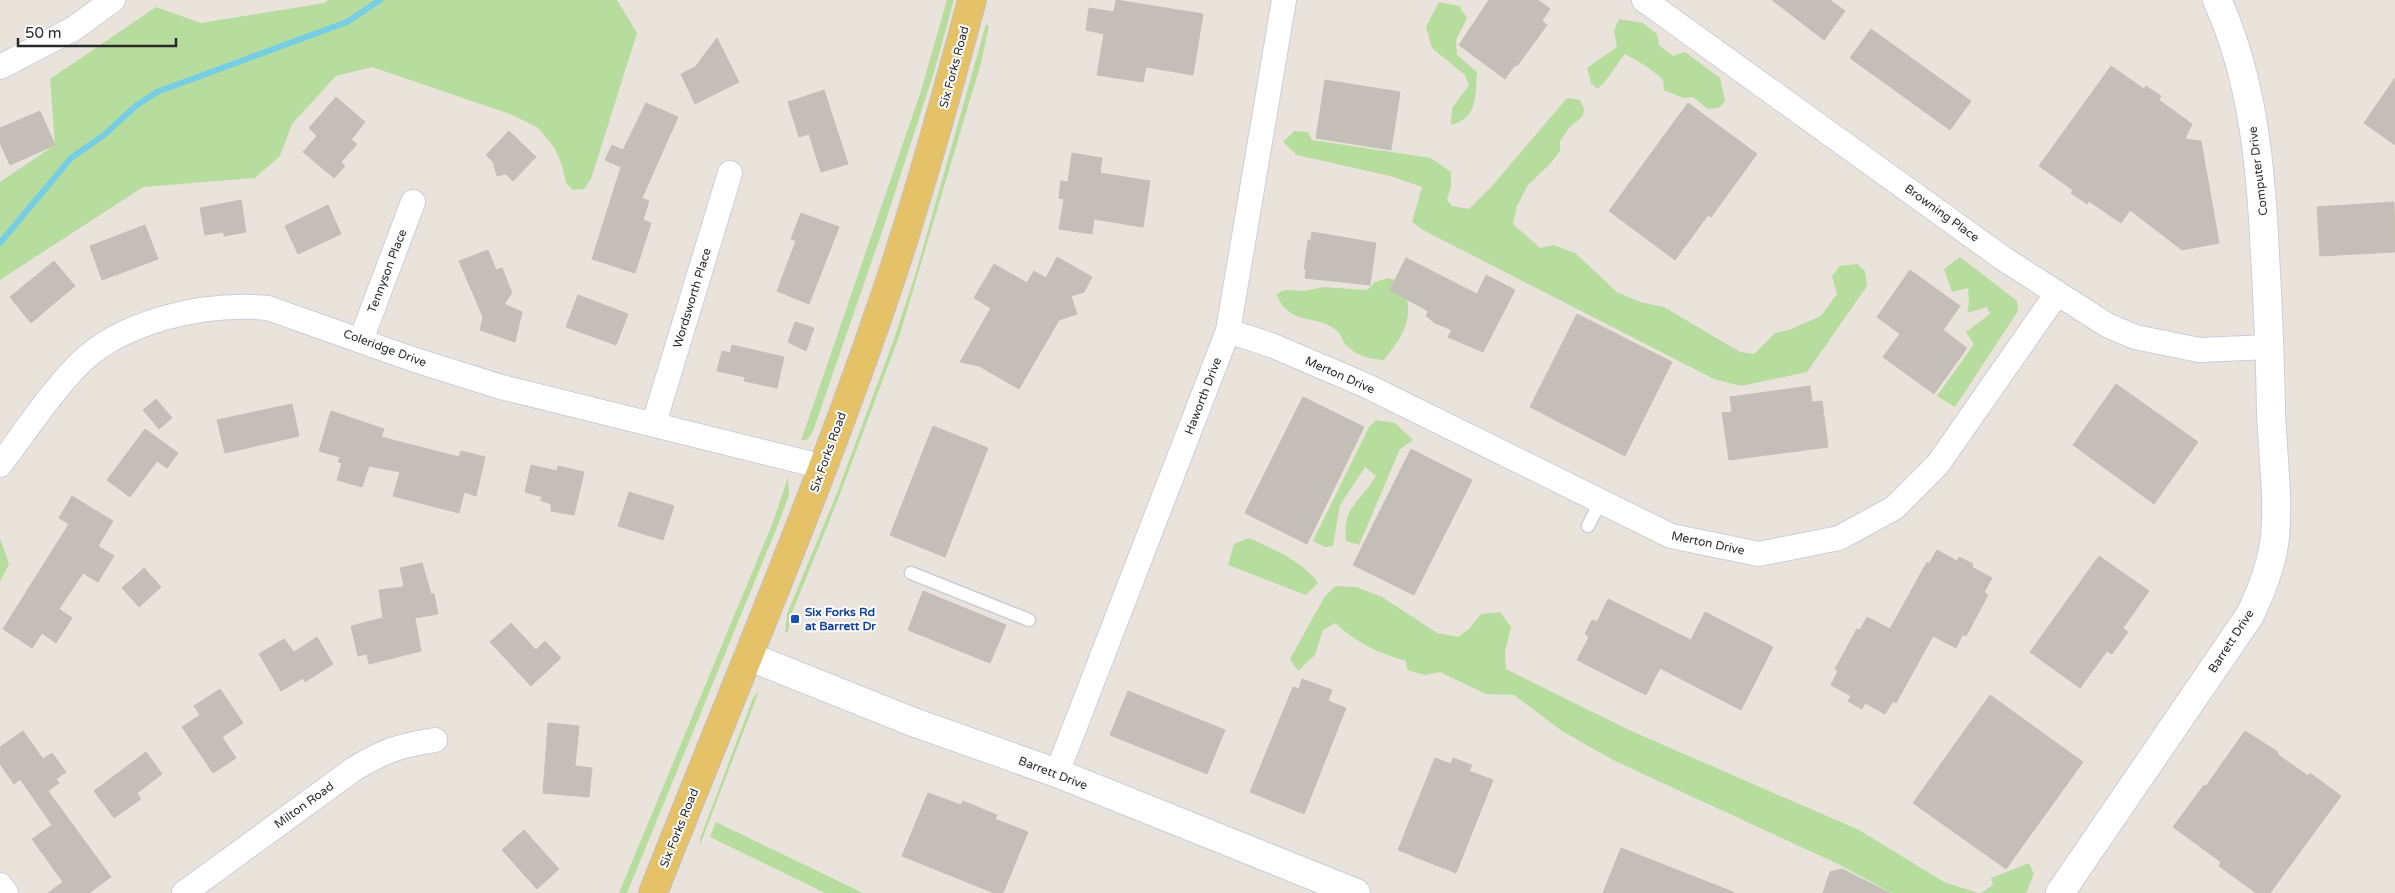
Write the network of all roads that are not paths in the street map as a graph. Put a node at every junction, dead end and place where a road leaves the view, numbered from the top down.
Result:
1 (113, 0) edge
2 (972, 0) edge
3 (1284, 0) edge
4 (2217, 0) edge
5 (1659, 4) edge
6 (0, 67) edge
7 (730, 173) dead end
8 (413, 202) dead end
9 (2056, 294) junction
10 (1228, 331) junction
11 (361, 340) junction
12 (2270, 347) junction
13 (654, 423) junction
14 (0, 465) edge
15 (824, 467) junction
16 (1600, 502) junction
17 (1588, 526) dead end
18 (911, 573) dead end
19 (1029, 620) dead end
20 (748, 656) junction
21 (435, 740) dead end
22 (1057, 773) junction
23 (0, 885) edge
24 (6, 893) edge
25 (184, 893) edge
26 (653, 893) edge
27 (1356, 893) edge
28 (2060, 893) edge

1 - 6 street
2 - 15 main road, Six Forks Road
3 - 10 street, Haworth Drive
4 - 12 street, Computer Drive
5 - 9 street, Browning Place
7 - 13 street, Wordsworth Place
8 - 11 street, Tennyson Place
9 - 12 street, Browning Place
9 - 16 street, Merton Drive
10 - 16 street, Merton Drive
10 - 22 street, Haworth Drive
11 - 13 street, Coleridge Drive
11 - 14 street, Coleridge Drive
12 - 28 street, Barrett Drive
13 - 15 street, Coleridge Drive
15 - 20 main road, Six Forks Road
16 - 17 lane
18 - 19 lane
20 - 22 street, Barrett Drive
20 - 26 main road, Six Forks Road
21 - 25 street, Milton Road
22 - 27 street, Barrett Drive
23 - 24 street

